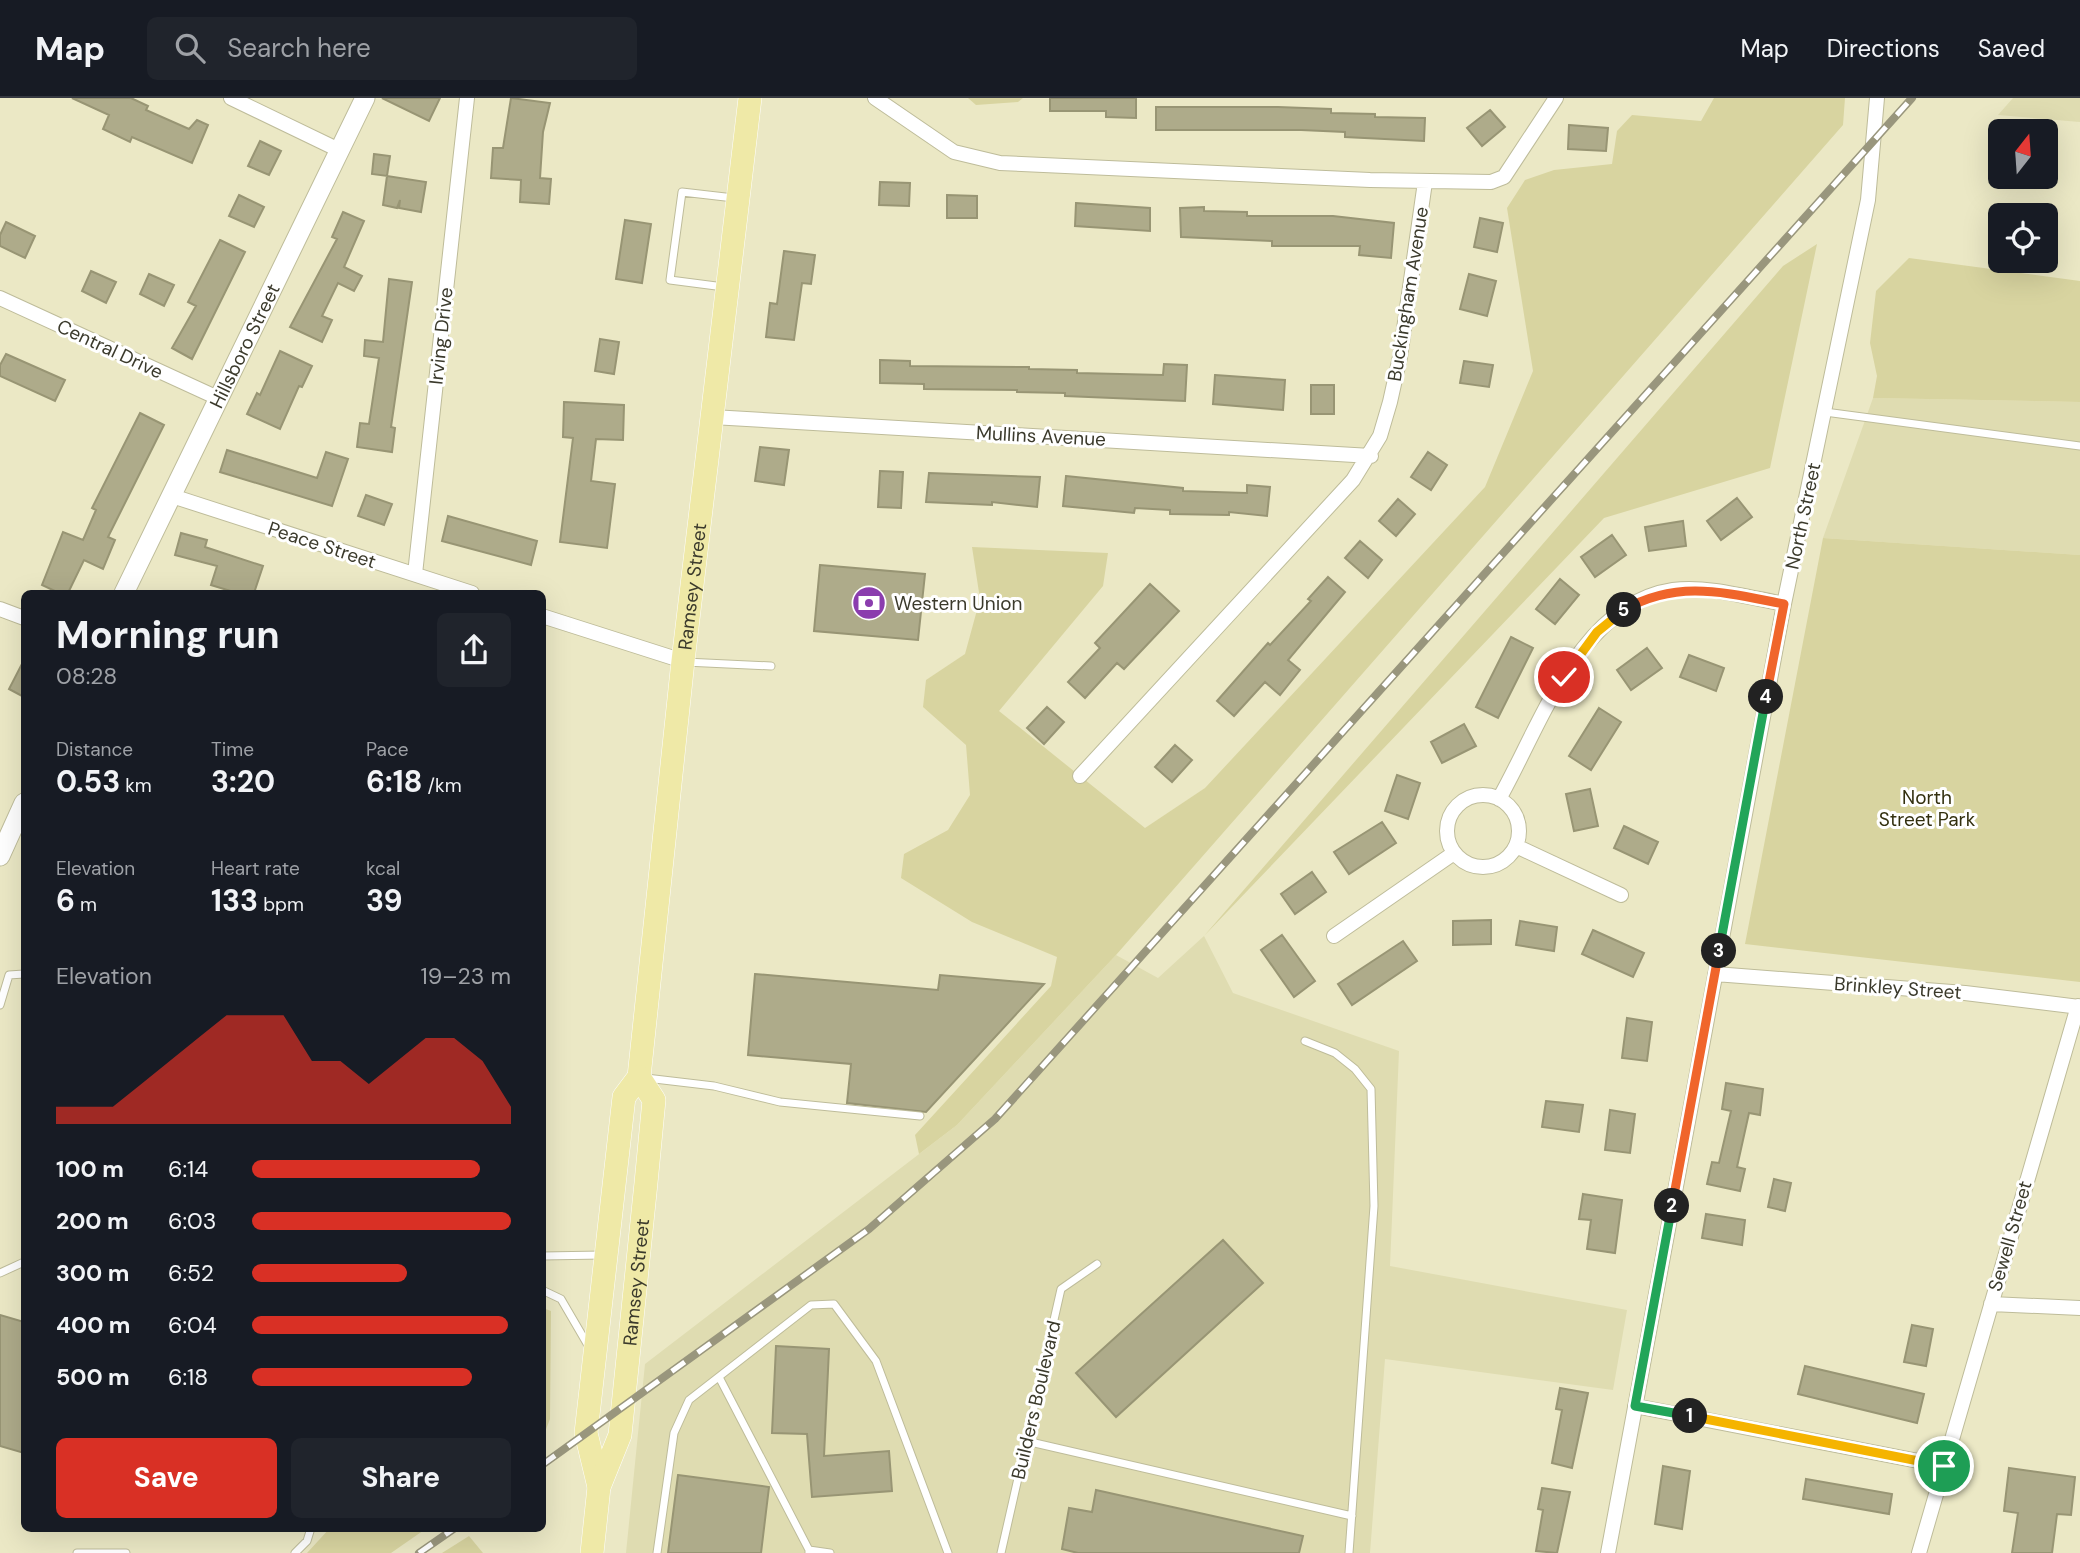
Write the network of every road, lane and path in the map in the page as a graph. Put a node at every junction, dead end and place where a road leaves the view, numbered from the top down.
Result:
1 (231, 98) edge
2 (365, 98) edge
3 (467, 98) edge
4 (750, 98) edge
5 (875, 98) edge
6 (1556, 98) edge
7 (1877, 98) edge
8 (341, 151) junction
9 (1425, 181) junction
10 (738, 199) junction
11 (728, 288) junction
12 (0, 298) edge
13 (220, 399) junction
14 (1825, 412) junction
15 (712, 417) junction
16 (2080, 446) edge
17 (1371, 456) junction
18 (172, 496) junction
19 (415, 575) junction
20 (125, 590) edge
21 (462, 590) edge
22 (1784, 604) junction
23 (0, 608) edge
24 (21, 617) edge
25 (546, 617) edge
26 (682, 662) junction
27 (771, 666) dead end
28 (1080, 776) dead end
29 (1499, 799) junction
30 (21, 810) edge
31 (1516, 846) junction
32 (1454, 853) junction
33 (0, 856) edge
34 (1621, 895) dead end
35 (1334, 936) dead end
36 (21, 974) edge
37 (1715, 974) junction
38 (0, 1005) edge
39 (2079, 1006) edge
40 (1305, 1041) dead end
41 (639, 1077) junction
42 (920, 1116) dead end
43 (607, 1255) junction
44 (546, 1256) edge
45 (21, 1263) edge
46 (1097, 1264) dead end
47 (0, 1273) edge
48 (546, 1292) edge
49 (1991, 1304) junction
50 (2080, 1308) edge
51 (595, 1357) junction
52 (719, 1377) junction
53 (1635, 1406) junction
54 (1026, 1441) junction
55 (1944, 1466) junction
56 (599, 1487) junction
57 (1352, 1516) junction
58 (310, 1532) edge
59 (809, 1551) edge
60 (77, 1553) edge
61 (126, 1553) edge
62 (295, 1553) edge
63 (592, 1553) edge
64 (657, 1553) edge
65 (830, 1553) edge
66 (948, 1553) edge
67 (1001, 1553) edge
68 (1349, 1553) edge
69 (1608, 1553) edge
70 (1919, 1553) edge

1 - 8 street
2 - 8 street, Hillsboro Street
3 - 19 street, Irving Drive
4 - 10 main road, Ramsey Street
5 - 9 street, Buckingham Avenue
6 - 9 street
7 - 14 street, North Street
8 - 13 street, Hillsboro Street
9 - 17 street, Buckingham Avenue
10 - 11 main road, Ramsey Street
10 - 11 lane
11 - 15 main road, Ramsey Street
12 - 13 street, Central Drive
13 - 18 street, Hillsboro Street
14 - 16 lane
14 - 22 street, North Street
15 - 17 street, Mullins Avenue
15 - 26 main road, Ramsey Street
17 - 28 street, Buckingham Avenue
18 - 19 street, Peace Street
18 - 20 street, Hillsboro Street
19 - 21 street, Peace Street
22 - 29 street
22 - 37 street, North Street
23 - 24 street
25 - 26 street
26 - 27 lane
26 - 41 main road, Ramsey Street
29 - 31 street
29 - 32 street
30 - 33 street
31 - 32 street
31 - 34 street
32 - 35 street
36 - 38 lane
37 - 39 street, Brinkley Street
37 - 53 street, North Street
39 - 49 street, Sewell Street
40 - 57 lane
41 - 42 lane
41 - 43 main road, Ramsey Street
41 - 56 main road, Ramsey Street
43 - 44 lane
43 - 51 main road, Ramsey Street
45 - 47 lane
46 - 54 lane, Builders Boulevard
48 - 51 lane
49 - 50 street
49 - 55 street, Sewell Street
51 - 56 main road, Ramsey Street
52 - 59 lane
52 - 64 lane
52 - 66 lane
53 - 55 street
53 - 69 street, North Street
54 - 57 lane
54 - 67 lane, Builders Boulevard
55 - 70 street, Sewell Street
56 - 63 main road, Ramsey Street
57 - 68 lane
58 - 62 lane
59 - 65 lane
60 - 61 lane

